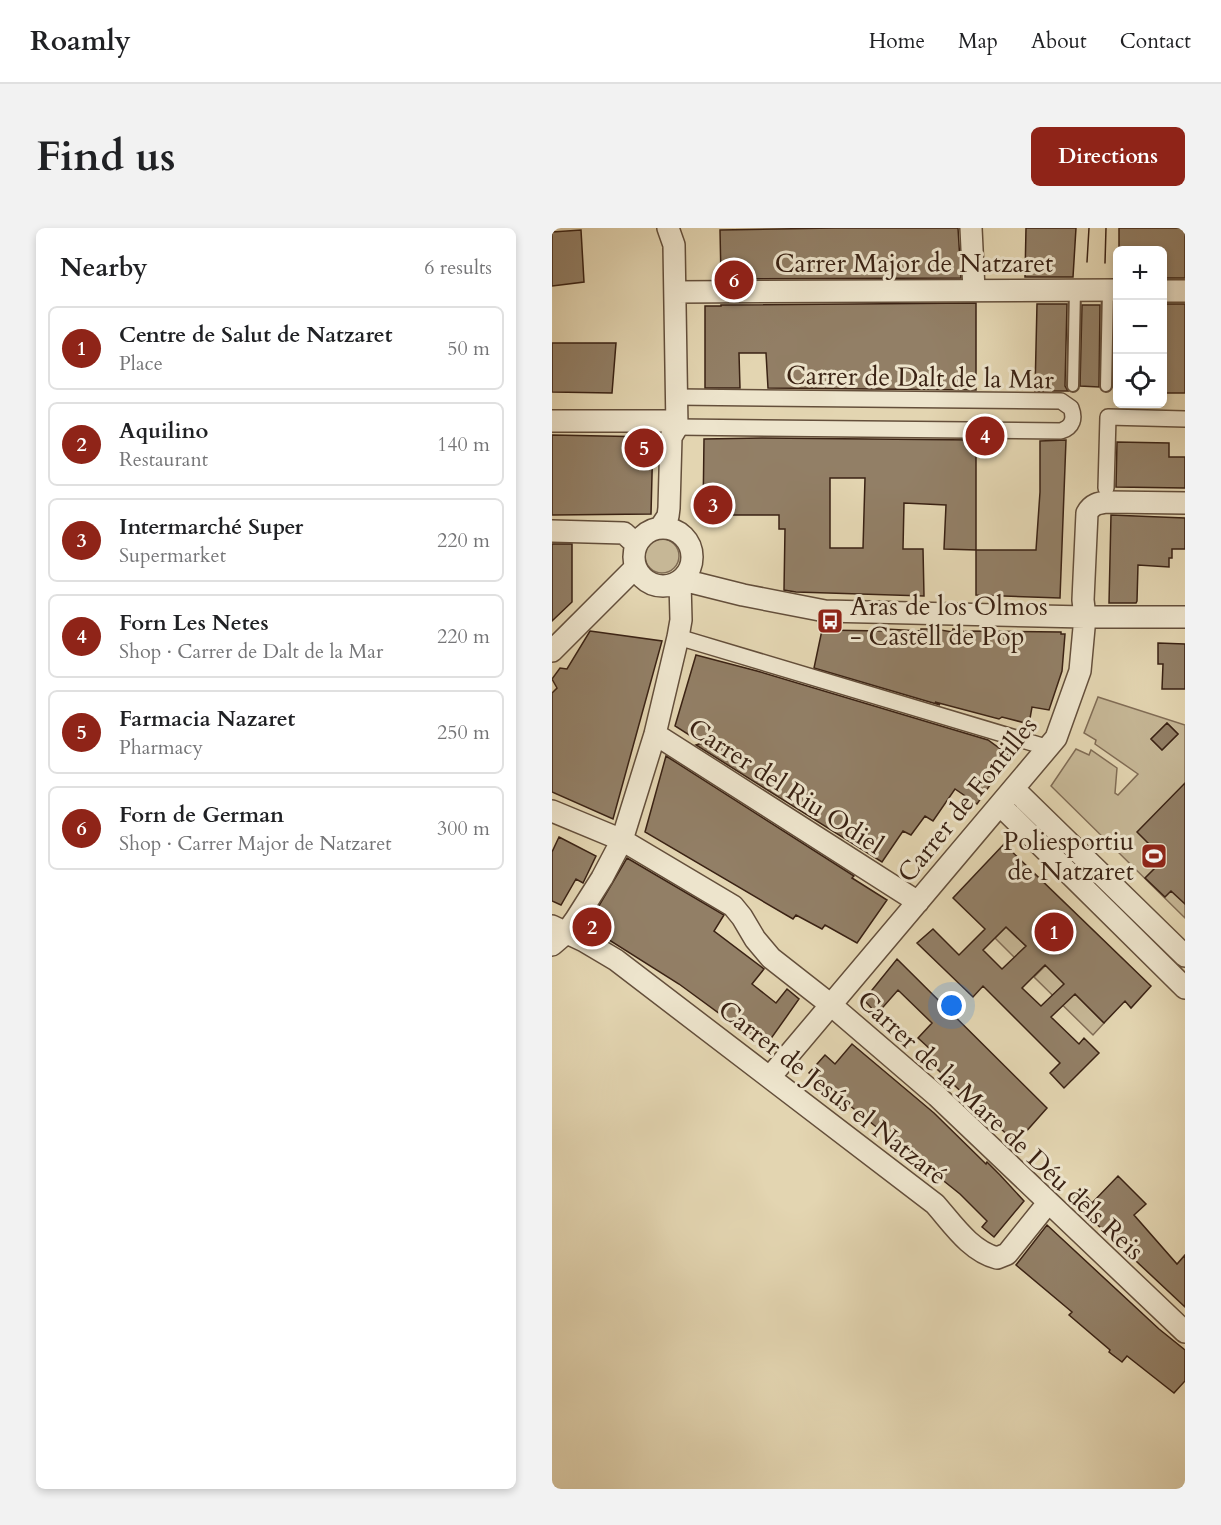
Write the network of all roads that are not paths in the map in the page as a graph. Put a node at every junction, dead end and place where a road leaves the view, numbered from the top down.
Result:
1 (668, 228) edge
2 (971, 228) edge
3 (974, 290) junction
4 (1075, 290) junction
5 (1113, 290) edge
6 (1167, 291) edge
7 (1185, 291) edge
8 (675, 292) junction
9 (1073, 386) dead end
10 (1106, 386) dead end
11 (677, 397) junction
12 (1185, 419) edge
13 (552, 421) edge
14 (677, 424) junction
15 (1106, 488) dead end
16 (1185, 503) edge
17 (660, 528) junction
18 (552, 531) edge
19 (684, 537) junction
20 (636, 544) junction
21 (636, 568) junction
22 (681, 581) junction
23 (1085, 617) junction
24 (1185, 617) edge
25 (678, 637) junction
26 (552, 651) edge
27 (655, 734) junction
28 (1049, 748) junction
29 (1014, 789) junction
30 (1000, 806) junction
31 (552, 812) edge
32 (622, 840) junction
33 (918, 902) junction
34 (557, 934) edge
35 (1185, 956) edge
36 (1185, 988) edge
37 (831, 1005) junction
38 (770, 1077) junction
39 (1048, 1203) junction
40 (1185, 1332) edge

1 - 8 street
2 - 3 street
3 - 4 street, Carrer Major de Natzaret
3 - 8 street, Carrer Major de Natzaret
4 - 5 street, Carrer Major de Natzaret
4 - 9 lane
5 - 10 lane
6 - 7 street
8 - 11 street
11 - 14 street
11 - 14 street, Carrer de Dalt de la Mar
12 - 15 street
13 - 14 street
14 - 17 street
14 - 19 street
16 - 23 street, Carrer de Fontilles
17 - 19 street
17 - 20 street
18 - 20 street
19 - 22 street
20 - 21 street
21 - 22 street
21 - 26 street
22 - 23 street
22 - 25 street
23 - 24 street
23 - 28 street, Carrer de Fontilles
25 - 27 street
25 - 28 street
27 - 32 street
27 - 33 street, Carrer del Riu Odiel
28 - 29 street, Carrer de Fontilles
29 - 30 street, Carrer de Fontilles
29 - 35 street
30 - 33 street, Carrer de Fontilles
30 - 36 street
31 - 32 street
32 - 34 street
32 - 37 street, Carrer de la Mare de Déu dels Reis
33 - 37 street, Carrer de Fontilles
34 - 38 street, Carrer de Jesús el Natzaré
37 - 38 street, Carrer de Fontilles
37 - 39 street, Carrer de la Mare de Déu dels Reis
38 - 39 street, Carrer de Jesús el Natzaré
39 - 40 street, Carrer de la Mare de Déu dels Reis

